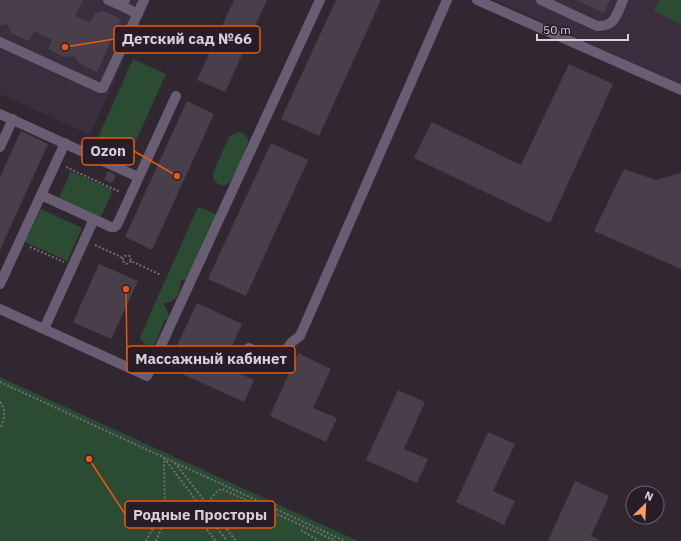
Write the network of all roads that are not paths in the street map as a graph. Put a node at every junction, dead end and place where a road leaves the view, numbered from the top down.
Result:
1 (108, 0) edge
2 (144, 0) edge
3 (320, 0) edge
4 (447, 0) edge
5 (477, 0) edge
6 (541, 0) edge
7 (623, 0) edge
8 (123, 3) edge
9 (138, 14) junction
10 (0, 42) edge
11 (681, 90) edge
12 (176, 96) dead end
13 (0, 114) edge
14 (13, 119) junction
15 (64, 143) junction
16 (0, 147) edge
17 (138, 177) junction
18 (41, 195) junction
19 (94, 219) junction
20 (0, 284) edge
21 (0, 309) edge
22 (44, 329) junction
23 (249, 348) dead end

1 - 8 lane
2 - 9 lane
3 - 22 lane
4 - 23 lane
5 - 11 lane
6 - 7 lane
8 - 9 lane
9 - 10 lane
12 - 17 lane
13 - 14 lane
14 - 15 lane
14 - 16 lane
15 - 17 lane
15 - 18 lane
17 - 19 lane
18 - 19 lane
18 - 20 lane
19 - 22 lane
21 - 22 lane

